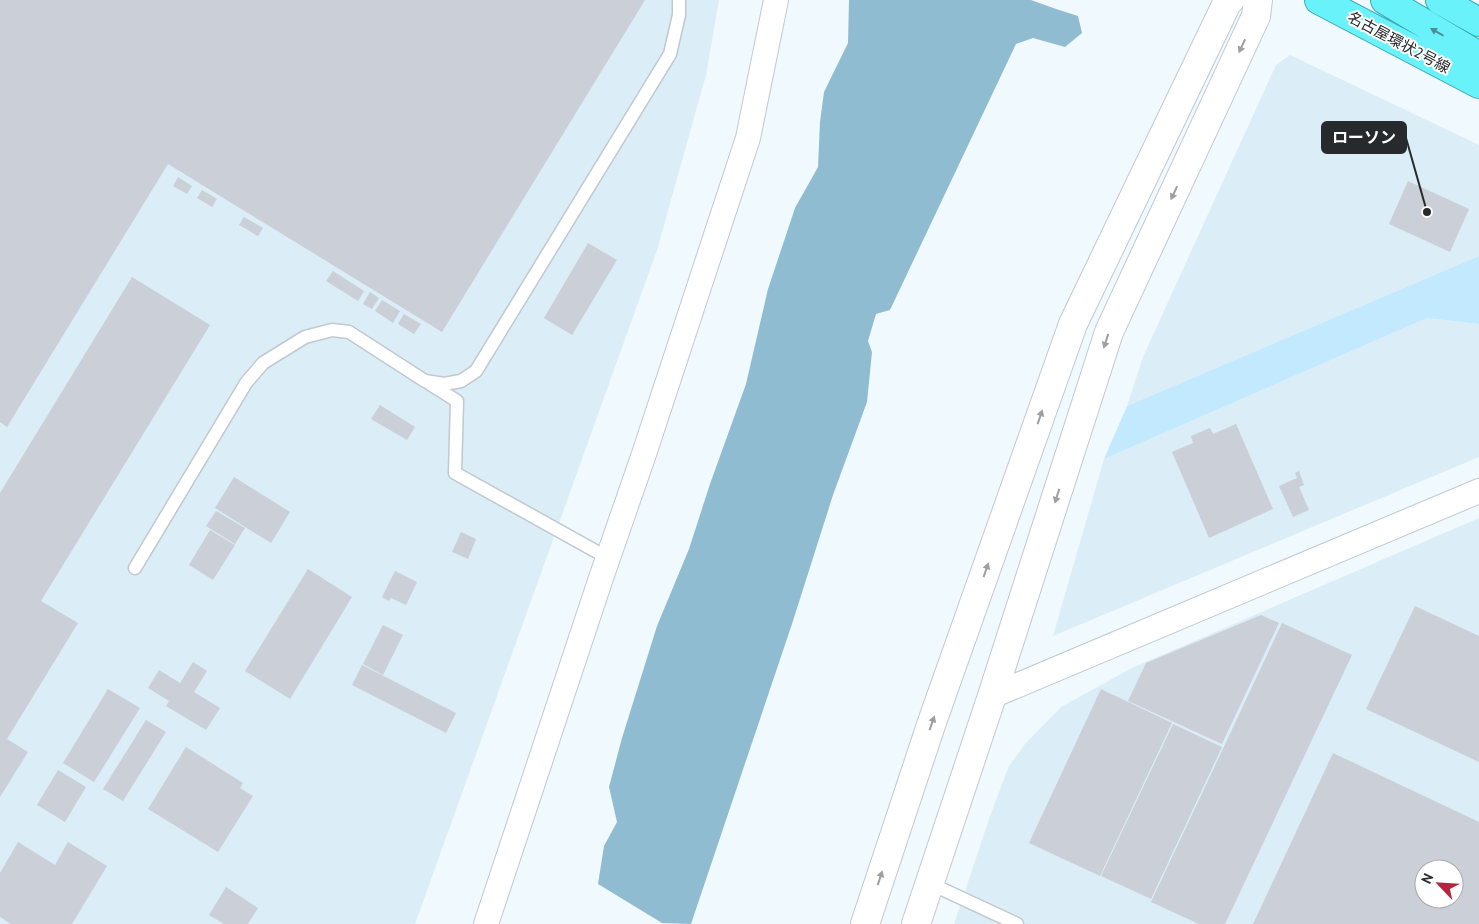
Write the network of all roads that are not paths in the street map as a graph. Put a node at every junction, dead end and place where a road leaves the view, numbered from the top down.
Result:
1 (679, 0) edge
2 (776, 0) edge
3 (1230, 0) edge
4 (1258, 0) edge
5 (1319, 0) edge
6 (1385, 0) edge
7 (1440, 0) edge
8 (1479, 22) edge
9 (1479, 56) edge
10 (1479, 84) edge
11 (424, 381) junction
12 (1479, 491) edge
13 (608, 558) junction
14 (135, 568) dead end
15 (992, 696) junction
16 (929, 883) junction
17 (486, 924) edge
18 (865, 924) edge
19 (916, 924) edge
20 (1017, 924) edge

1 - 11 lane
2 - 13 street
18 -> 3 street
4 -> 15 street
5 - 10 highway, 名古屋環状2号線
9 -> 6 highway
7 - 8 highway
11 - 13 lane
11 - 14 lane
12 - 15 street
13 - 17 street
15 - 16 street
16 - 19 street
16 - 20 lane

